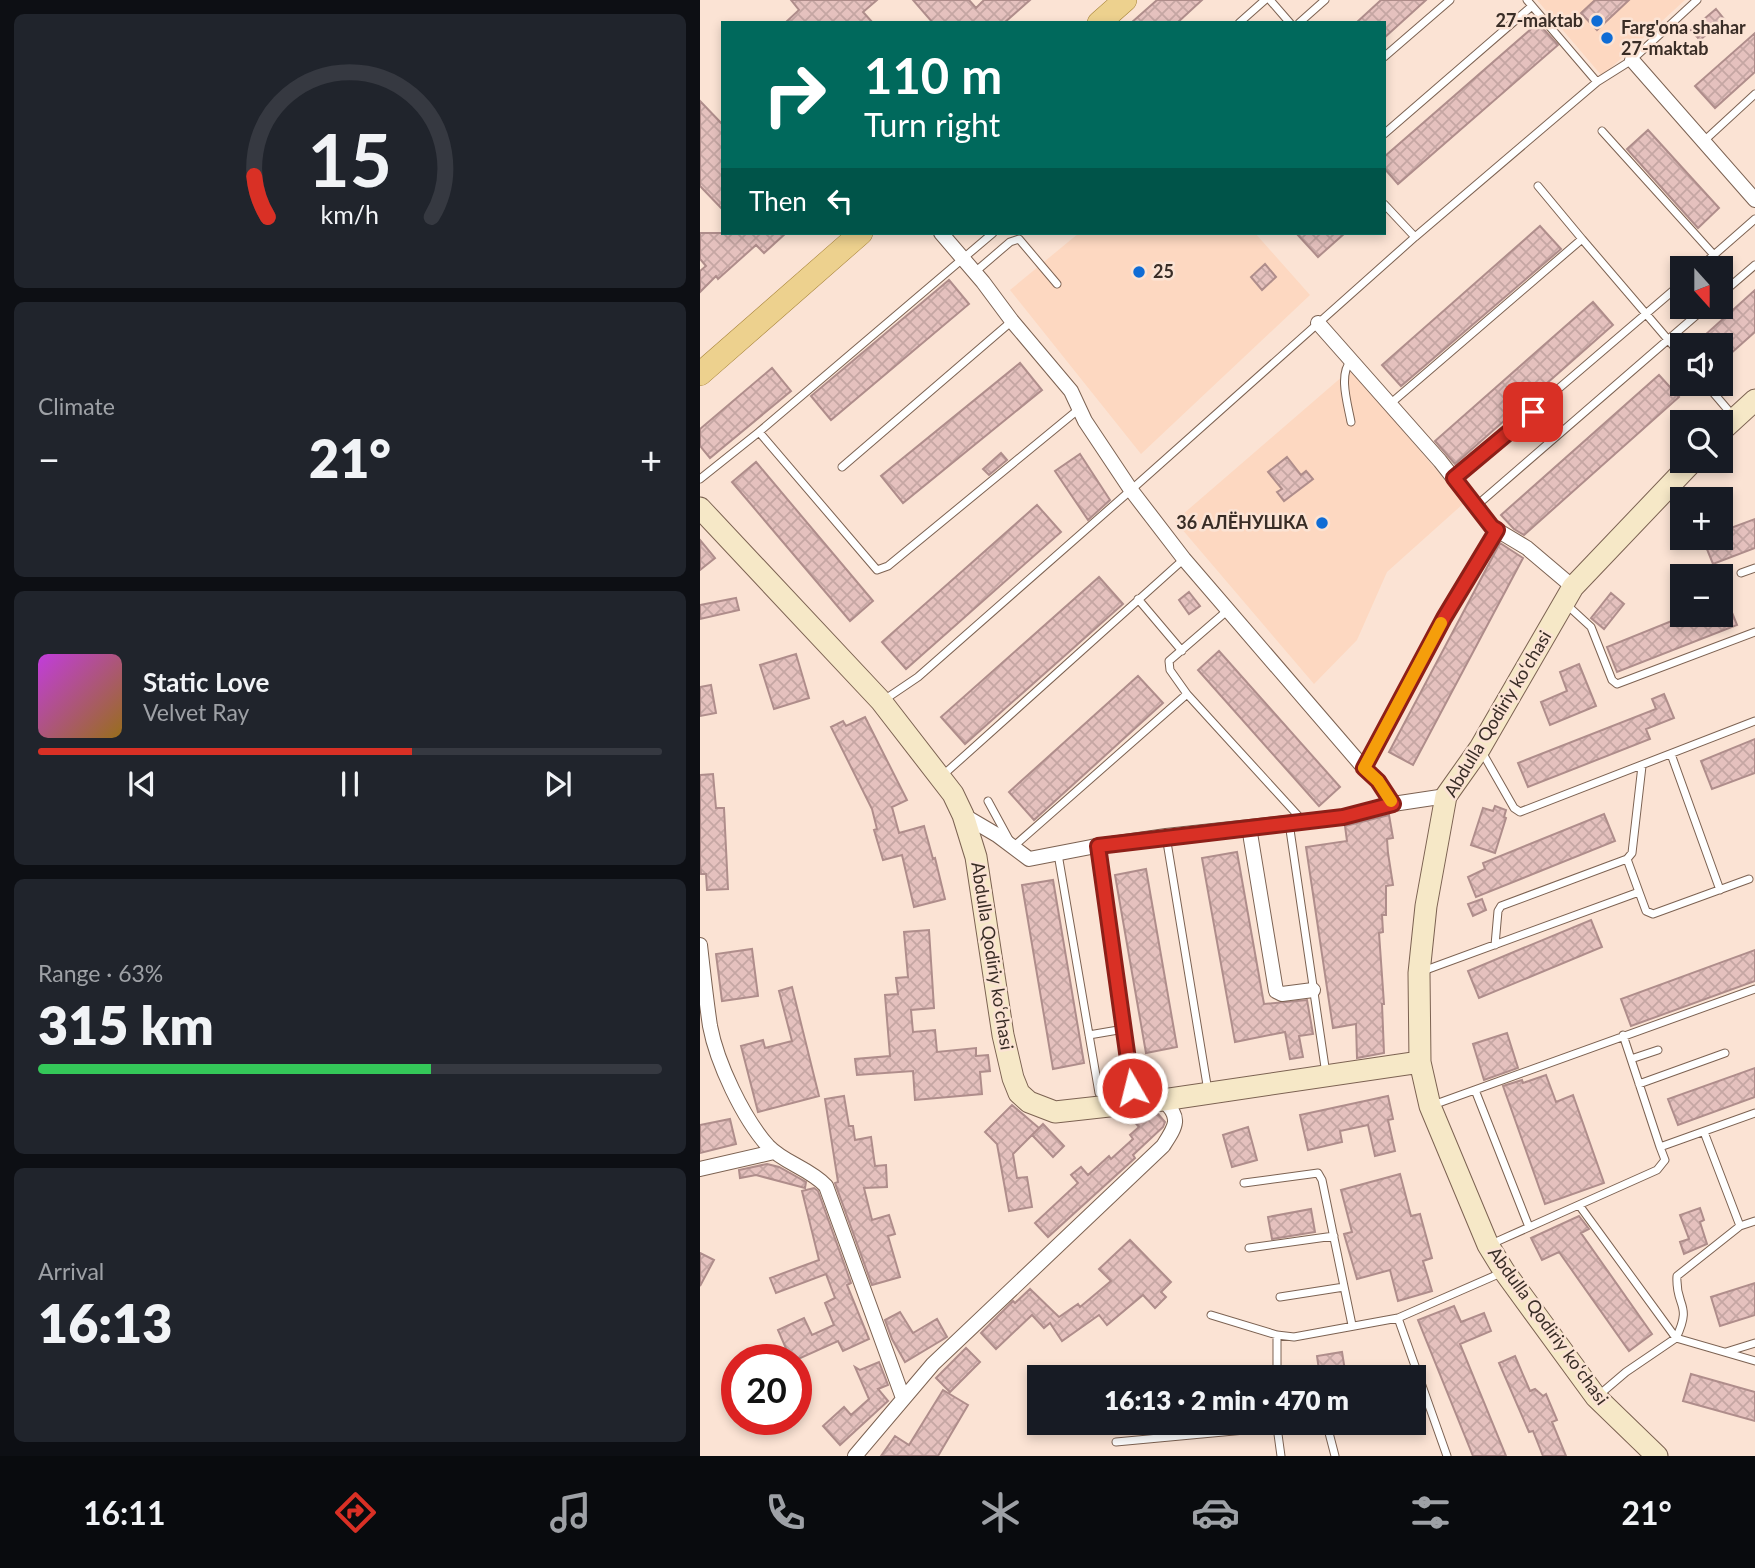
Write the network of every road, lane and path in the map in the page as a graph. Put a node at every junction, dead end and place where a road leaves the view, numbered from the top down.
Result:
1 (1125, 0) edge
2 (1267, 0) edge
3 (1325, 0) edge
4 (1450, 0) edge
5 (1697, 0) edge
6 (1529, 3) edge
7 (1101, 21) edge
8 (1241, 21) edge
9 (1288, 21) edge
10 (1300, 21) edge
11 (1386, 55) edge
12 (1632, 60) junction
13 (1597, 82) junction
14 (1755, 94) edge
15 (1602, 131) dead end
16 (1386, 132) edge
17 (1705, 140) junction
18 (1538, 186) dead end
19 (1755, 200) edge
20 (1386, 206) edge
21 (1755, 219) edge
22 (859, 235) edge
23 (943, 235) edge
24 (991, 235) edge
25 (1415, 237) junction
26 (1582, 239) junction
27 (1714, 255) joint
28 (963, 258) junction
29 (1755, 265) edge
30 (975, 272) junction
31 (1733, 284) edge
32 (1057, 285) dead end
33 (1670, 293) edge
34 (1646, 314) junction
35 (1693, 319) edge
36 (1012, 321) junction
37 (1318, 323) junction
38 (1668, 341) junction
39 (1352, 360) junction
40 (700, 374) edge
41 (1755, 400) edge
42 (1390, 404) junction
43 (1079, 409) junction
44 (1733, 420) edge
45 (1351, 422) dead end
46 (759, 432) junction
47 (842, 467) dead end
48 (1682, 473) edge
49 (1454, 478) junction
50 (700, 479) edge
51 (1131, 490) junction
52 (1475, 506) junction
53 (700, 508) edge
54 (1497, 530) junction
55 (1184, 559) junction
56 (1755, 568) edge
57 (1741, 573) dead end
58 (1568, 595) junction
59 (1138, 599) junction
60 (1228, 610) junction
61 (1755, 632) edge
62 (1182, 650) junction
63 (1187, 694) junction
64 (881, 701) junction
65 (1755, 722) edge
66 (1480, 748) junction
67 (1671, 754) junction
68 (1642, 766) junction
69 (1364, 768) junction
70 (941, 778) junction
71 (1446, 796) junction
72 (988, 801) dead end
73 (1393, 804) junction
74 (963, 816) junction
75 (1296, 822) junction
76 (1249, 827) junction
77 (1166, 836) junction
78 (1098, 846) junction
79 (1013, 847) junction
80 (1058, 854) junction
81 (1627, 859) junction
82 (1749, 879) dead end
83 (1720, 890) junction
84 (1639, 892) junction
85 (700, 945) edge
86 (1495, 945) junction
87 (1419, 973) junction
88 (1755, 989) edge
89 (1313, 990) junction
90 (1124, 1029) junction
91 (1089, 1035) junction
92 (1623, 1035) junction
93 (1658, 1050) dead end
94 (1725, 1053) dead end
95 (1631, 1059) junction
96 (1420, 1062) junction
97 (1326, 1075) junction
98 (1639, 1084) junction
99 (1475, 1090) junction
100 (1209, 1093) junction
101 (1117, 1098) junction
102 (1163, 1100) junction
103 (1430, 1106) junction
104 (1755, 1113) edge
105 (1703, 1132) junction
106 (1660, 1147) junction
107 (774, 1152) junction
108 (700, 1169) edge
109 (1244, 1182) dead end
110 (1579, 1205) junction
111 (1755, 1221) edge
112 (1740, 1226) junction
113 (1529, 1227) junction
114 (1334, 1236) junction
115 (1488, 1245) junction
116 (1249, 1248) dead end
117 (1504, 1271) junction
118 (1344, 1287) junction
119 (1280, 1297) dead end
120 (1211, 1315) dead end
121 (1398, 1318) junction
122 (1352, 1325) junction
123 (1277, 1335) junction
124 (1676, 1338) junction
125 (1755, 1343) edge
126 (1726, 1352) junction
127 (1755, 1361) edge
128 (1277, 1365) edge
129 (1596, 1397) junction
130 (902, 1398) junction
131 (1182, 1435) edge
132 (1278, 1435) edge
133 (1330, 1435) edge
134 (1116, 1442) dead end
135 (855, 1456) edge
136 (1281, 1456) edge
137 (1335, 1456) edge
138 (1447, 1456) edge
139 (1657, 1456) edge

1 - 7 main road
2 - 8 lane
2 - 9 lane
3 - 10 lane
4 - 11 lane
5 - 12 lane
6 - 13 lane
6 - 16 lane
12 - 13 lane
12 - 17 street
13 - 25 lane
14 - 17 lane
15 - 27 lane
17 - 19 street
18 - 26 lane
20 - 25 lane
21 - 27 lane
22 - 40 main road
23 - 28 street
24 - 28 lane
25 - 37 lane
26 - 34 lane
26 - 42 lane
28 - 30 street
28 - 46 lane
29 - 31 lane
30 - 32 lane
30 - 36 street
33 - 34 lane
34 - 38 lane
34 - 49 lane
35 - 38 lane
36 - 43 street
36 - 47 lane
37 - 39 street
37 - 51 lane
38 - 52 lane
39 - 42 street
39 - 45 lane
41 - 44 street
42 - 49 street
43 - 46 lane
43 - 51 street
46 - 50 lane
48 - 58 street, Abdulla Qodiriy koʻchasi
49 - 52 street
51 - 55 street
51 - 64 lane
52 - 54 street
53 - 64 street, Abdulla Qodiriy koʻchasi
54 - 58 street
54 - 69 lane
55 - 59 lane
55 - 60 street
56 - 57 lane
58 - 61 lane
58 - 66 street, Abdulla Qodiriy koʻchasi
59 - 62 lane
59 - 70 lane
60 - 62 lane
60 - 69 street
62 - 63 lane
63 - 75 lane
63 - 79 lane
64 - 70 street, Abdulla Qodiriy koʻchasi
65 - 67 lane
66 - 68 lane
66 - 71 street, Abdulla Qodiriy koʻchasi
67 - 68 lane
67 - 83 lane
68 - 81 lane
69 - 73 street
70 - 74 street, Abdulla Qodiriy koʻchasi
71 - 73 street
71 - 87 street, Abdulla Qodiriy koʻchasi
72 - 79 lane
73 - 75 street
74 - 79 street
74 - 101 street, Abdulla Qodiriy koʻchasi
75 - 76 street
75 - 89 lane
76 - 77 street
76 - 89 street
77 - 78 street
77 - 100 lane
78 - 80 street
78 - 90 lane
79 - 80 street
80 - 91 lane
81 - 84 lane
81 - 86 lane
82 - 83 lane
83 - 84 lane
84 - 86 lane
85 - 107 street
86 - 87 lane
87 - 96 street, Abdulla Qodiriy koʻchasi
88 - 92 lane
89 - 97 lane
90 - 91 lane
90 - 101 lane
91 - 101 lane
92 - 95 lane
92 - 99 lane
93 - 95 lane
94 - 98 lane
95 - 98 lane
96 - 97 street, Abdulla Qodiriy koʻchasi
96 - 103 street, Abdulla Qodiriy koʻchasi
97 - 100 street, Abdulla Qodiriy koʻchasi
98 - 106 lane
99 - 103 lane
99 - 113 lane
100 - 102 street, Abdulla Qodiriy koʻchasi
101 - 102 street, Abdulla Qodiriy koʻchasi
102 - 130 street
103 - 115 street, Abdulla Qodiriy koʻchasi
104 - 105 lane
105 - 106 lane
105 - 112 lane
106 - 110 lane
107 - 108 street
107 - 130 street
109 - 114 lane
110 - 113 lane
110 - 124 lane
111 - 112 lane
112 - 124 lane
113 - 115 lane
114 - 116 lane
114 - 118 lane
115 - 117 street, Abdulla Qodiriy koʻchasi
117 - 121 lane
117 - 129 street, Abdulla Qodiriy koʻchasi
118 - 119 lane
118 - 122 lane
120 - 123 lane
121 - 122 lane
121 - 138 lane
122 - 123 lane
123 - 128 lane
124 - 126 lane
124 - 129 lane
125 - 126 lane
126 - 127 lane
129 - 139 street, Abdulla Qodiriy koʻchasi
130 - 135 street
131 - 134 lane
132 - 136 lane
133 - 137 lane

